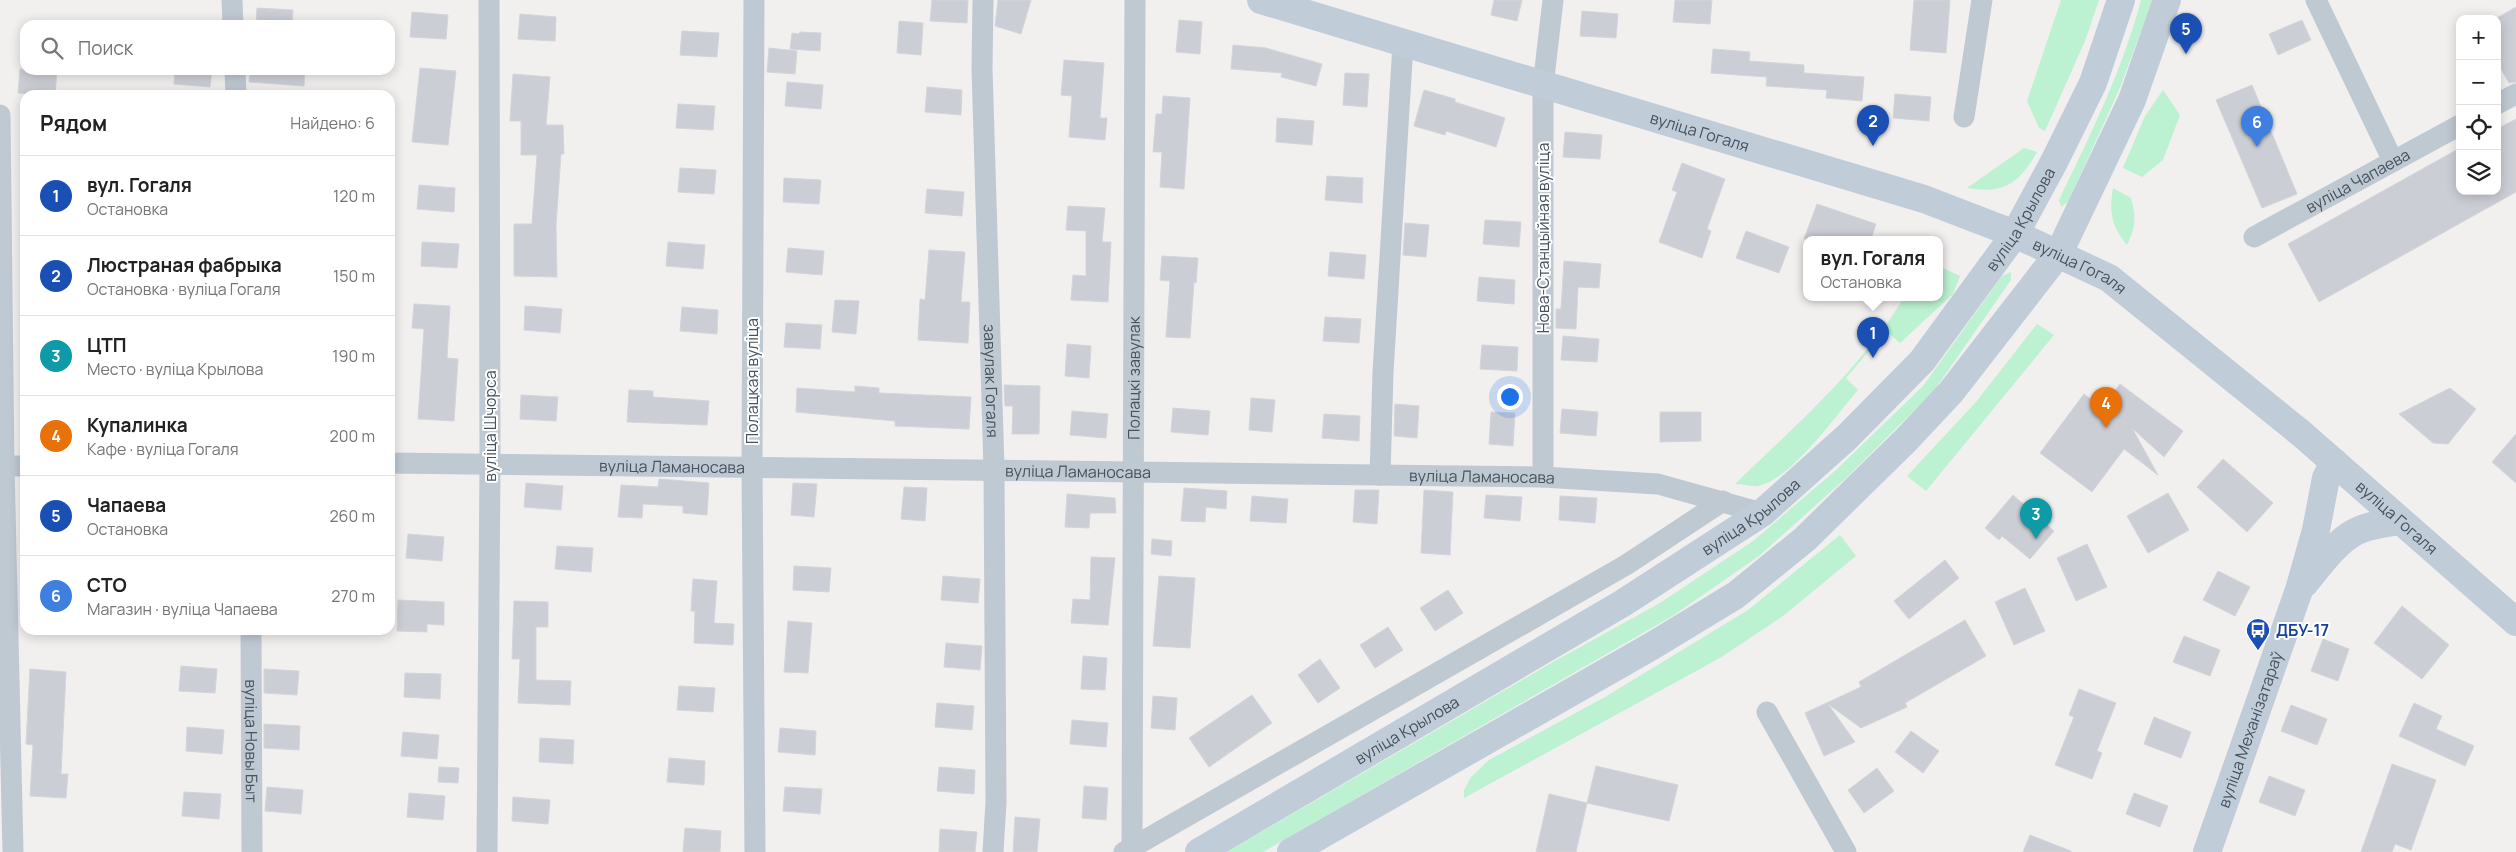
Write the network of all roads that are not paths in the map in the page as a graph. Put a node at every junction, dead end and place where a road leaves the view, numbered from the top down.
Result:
1 (232, 0) edge
2 (489, 0) edge
3 (754, 0) edge
4 (983, 0) edge
5 (1135, 0) edge
6 (1261, 0) edge
7 (1553, 0) edge
8 (1982, 0) edge
9 (2121, 0) edge
10 (2167, 0) edge
11 (2316, 0) edge
12 (233, 20) edge
13 (1403, 44) junction
14 (235, 75) edge
15 (1543, 86) junction
16 (236, 90) edge
17 (2516, 94) edge
18 (2501, 102) edge
19 (0, 115) edge
20 (1964, 117) dead end
21 (2456, 127) edge
22 (2393, 161) junction
23 (2015, 234) junction
24 (2254, 237) dead end
25 (2059, 253) junction
26 (2334, 462) junction
27 (395, 463) edge
28 (490, 463) junction
29 (2, 466) edge
30 (20, 466) edge
31 (752, 466) junction
32 (994, 469) junction
33 (1133, 472) junction
34 (1380, 475) junction
35 (1543, 477) junction
36 (1723, 501) junction
37 (1762, 513) junction
38 (2400, 520) junction
39 (2300, 590) junction
40 (2516, 622) edge
41 (251, 635) edge
42 (1767, 712) dead end
43 (1128, 850) edge
44 (13, 852) edge
45 (252, 852) edge
46 (488, 852) edge
47 (755, 852) edge
48 (993, 852) edge
49 (1199, 852) edge
50 (1291, 852) edge
51 (1846, 852) edge
52 (2207, 852) edge

1 - 12 street
2 - 28 street, вуліца Шчорса
3 - 31 street, Полацкая вуліца
4 - 32 street, завулак Гогаля
5 - 33 street, Полацкі завулак
6 - 13 main road, вуліца Гогаля
7 - 15 street, Нова-Станцыйная вуліца
8 - 20 street
9 - 23 main road, вуліца Крылова
10 - 25 main road
11 - 22 street
13 - 15 main road, вуліца Гогаля
13 - 34 street
14 - 16 street
15 - 23 main road, вуліца Гогаля
15 - 35 street, Нова-Станцыйная вуліца
17 - 18 street
19 - 29 street
21 - 22 street, вуліца Чапаева
22 - 24 street, вуліца Чапаева
23 - 25 main road, вуліца Гогаля
23 - 37 main road, вуліца Крылова
25 - 26 main road, вуліца Гогаля
25 - 50 main road
26 - 38 main road, вуліца Гогаля
26 - 39 main road, вуліца Механізатараў
27 - 28 street, вуліца Ламаносава
28 - 31 street, вуліца Ламаносава
28 - 46 street, вуліца Шчорса
29 - 30 street
29 - 44 street
31 - 32 street, вуліца Ламаносава
31 - 47 street, Полацкая вуліца
32 - 33 street, вуліца Ламаносава
32 - 48 street, завулак Гогаля
33 - 34 street, вуліца Ламаносава
33 - 43 street, Полацкі завулак
34 - 35 street, вуліца Ламаносава
35 - 36 street, вуліца Ламаносава
36 - 37 street, вуліца Ламаносава
36 - 43 street
37 - 49 main road, вуліца Крылова
38 - 39 main road
38 - 40 main road, вуліца Гогаля
39 - 52 main road, вуліца Механізатараў
41 - 45 street, вуліца Новы Быт
42 - 51 street

